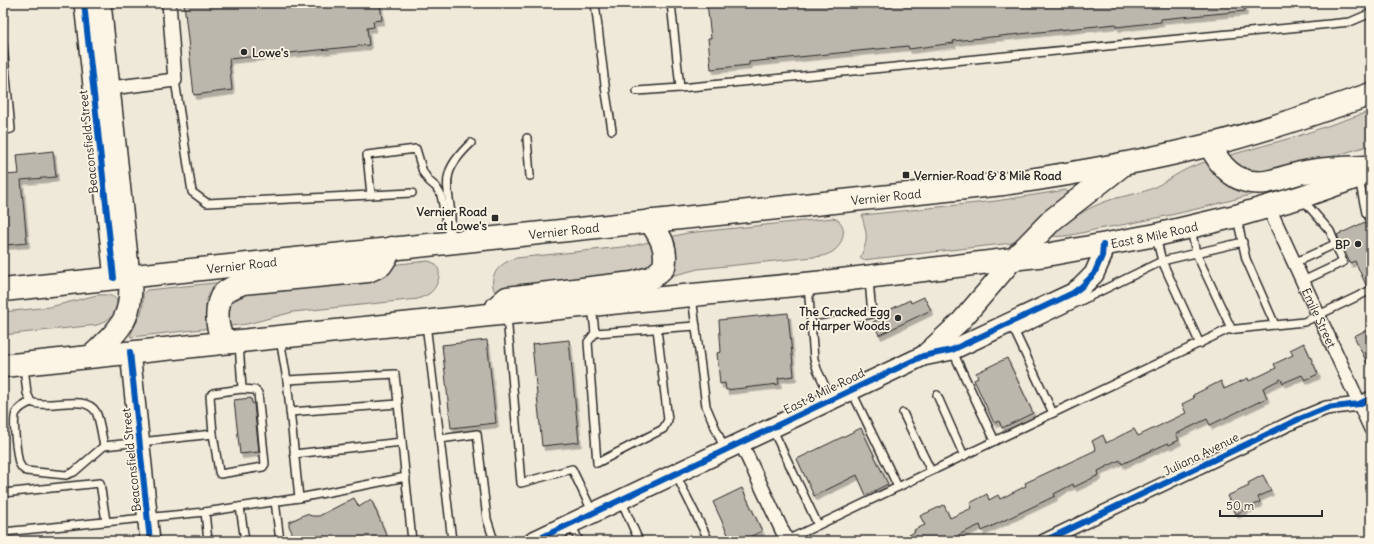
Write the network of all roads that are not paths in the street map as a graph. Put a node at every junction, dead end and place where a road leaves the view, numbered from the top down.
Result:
1 (84, 3) edge
2 (101, 3) edge
3 (169, 3) edge
4 (595, 3) edge
5 (671, 3) edge
6 (1371, 13) edge
7 (3, 44) edge
8 (175, 80) junction
9 (680, 88) junction
10 (102, 89) junction
11 (637, 91) dead end
12 (1371, 94) edge
13 (612, 130) dead end
14 (3, 131) edge
15 (527, 138) dead end
16 (471, 143) dead end
17 (1210, 144) junction
18 (1124, 164) junction
19 (1367, 172) edge
20 (530, 176) dead end
21 (412, 193) dead end
22 (371, 195) junction
23 (1301, 197) junction
24 (1268, 206) junction
25 (1236, 216) junction
26 (650, 221) junction
27 (1370, 222) edge
28 (1191, 227) junction
29 (1156, 235) junction
30 (1336, 241) junction
31 (451, 242) junction
32 (1243, 242) junction
33 (1104, 245) junction
34 (392, 248) junction
35 (1196, 253) junction
36 (1014, 259) junction
37 (1162, 261) junction
38 (1294, 263) junction
39 (868, 276) junction
40 (122, 277) junction
41 (1303, 281) junction
42 (808, 283) junction
43 (3, 290) edge
44 (1371, 290) edge
45 (692, 295) junction
46 (592, 304) junction
47 (498, 314) junction
48 (1319, 315) junction
49 (426, 322) junction
50 (1274, 325) junction
51 (696, 326) junction
52 (812, 326) junction
53 (657, 328) junction
54 (1013, 328) junction
55 (1232, 330) junction
56 (595, 333) junction
57 (279, 337) junction
58 (235, 342) junction
59 (1200, 344) junction
60 (952, 350) junction
61 (130, 352) junction
62 (92, 356) junction
63 (923, 356) junction
64 (13, 365) edge
65 (287, 380) junction
66 (242, 389) junction
67 (851, 390) junction
68 (937, 395) dead end
69 (1371, 398) edge
70 (831, 399) junction
71 (31, 402) junction
72 (398, 404) junction
73 (1359, 404) junction
74 (290, 412) junction
75 (903, 413) dead end
76 (1053, 413) junction
77 (772, 428) junction
78 (1371, 429) edge
79 (213, 434) junction
80 (440, 439) junction
81 (995, 441) junction
82 (140, 442) junction
83 (402, 442) junction
84 (104, 446) junction
85 (733, 446) junction
86 (294, 454) junction
87 (964, 456) junction
88 (931, 471) junction
89 (676, 474) junction
90 (406, 477) junction
91 (898, 487) junction
92 (3, 493) edge
93 (299, 498) junction
94 (621, 500) junction
95 (275, 501) junction
96 (240, 507) junction
97 (205, 512) junction
98 (593, 513) junction
99 (148, 519) junction
100 (106, 521) junction
101 (571, 524) junction
102 (818, 525) junction
103 (3, 532) edge
104 (150, 541) edge
105 (208, 541) edge
106 (244, 541) edge
107 (280, 541) edge
108 (412, 541) edge
109 (452, 541) edge
110 (494, 541) edge
111 (534, 541) edge
112 (579, 541) edge
113 (639, 541) edge
114 (709, 541) edge
115 (786, 541) edge
116 (1044, 541) edge

1 - 10 street, Beaconsfield Street
2 - 10 street, Beaconsfield Street
3 - 8 street
4 - 13 lane
5 - 9 lane
6 - 9 lane
7 - 14 lane
8 - 10 street
8 - 22 lane
9 - 11 lane
10 - 40 street, Beaconsfield Street
12 - 17 highway
15 - 20 lane
16 - 31 lane
17 - 18 highway
17 - 19 highway
18 - 26 highway, Vernier Road
18 - 36 highway
19 - 23 highway, East 8 Mile Road
19 - 27 lane
21 - 22 lane
22 - 31 lane
23 - 24 highway, East 8 Mile Road
23 - 30 lane
24 - 25 highway, East 8 Mile Road
24 - 38 street, Emile Street
25 - 28 highway, East 8 Mile Road
25 - 32 lane
26 - 31 highway, Vernier Road
26 - 47 highway
28 - 29 highway, East 8 Mile Road
28 - 35 lane
29 - 33 highway, East 8 Mile Road
29 - 37 lane
30 - 38 lane
30 - 41 lane
31 - 34 highway, Vernier Road
32 - 35 lane
32 - 50 lane
33 - 36 highway
33 - 54 street, East 8 Mile Road
34 - 40 highway, Vernier Road
34 - 58 highway
35 - 37 lane
35 - 55 lane
36 - 39 highway
36 - 63 street, East 8 Mile Road
37 - 54 lane
37 - 59 lane
38 - 41 street, Emile Street
39 - 42 highway
39 - 52 lane
40 - 43 highway, Vernier Road
40 - 62 highway
41 - 48 street, Emile Street
42 - 45 highway
42 - 52 lane
44 - 48 lane
45 - 46 highway
45 - 51 lane
46 - 47 highway
46 - 56 lane
47 - 49 highway
47 - 98 lane
48 - 50 lane
48 - 73 street, Emile Street
49 - 57 highway
49 - 80 lane
50 - 55 lane
51 - 53 lane
51 - 85 lane
52 - 70 lane
53 - 56 lane
53 - 56 lane
54 - 60 street, East 8 Mile Road
54 - 76 lane
55 - 59 lane
57 - 58 highway
57 - 65 lane
58 - 61 highway
58 - 66 lane
59 - 76 lane
60 - 63 street, East 8 Mile Road
60 - 81 lane
61 - 62 highway
61 - 82 street, Beaconsfield Street
62 - 64 highway
63 - 67 street, East 8 Mile Road
64 - 71 lane
65 - 72 lane
65 - 74 lane
66 - 79 lane
66 - 79 lane
67 - 70 street, East 8 Mile Road
67 - 91 lane
68 - 87 lane
69 - 73 street, Juliana Avenue
70 - 77 street, East 8 Mile Road
71 - 84 lane
71 - 84 lane
72 - 74 lane
72 - 83 lane
73 - 78 street, Emile Street
73 - 116 street, Juliana Avenue
74 - 86 lane
75 - 88 lane
76 - 81 lane
77 - 85 street, East 8 Mile Road
77 - 102 lane
79 - 82 lane
80 - 109 lane
80 - 110 lane
81 - 87 lane
82 - 84 lane
82 - 99 street, Beaconsfield Street
83 - 86 lane
83 - 90 lane
85 - 89 street, East 8 Mile Road
85 - 115 street
86 - 93 lane
87 - 88 lane
88 - 91 lane
89 - 94 street, East 8 Mile Road
89 - 114 lane
90 - 93 lane
90 - 108 lane
91 - 102 lane
92 - 100 lane
93 - 95 lane
94 - 98 street, East 8 Mile Road
94 - 113 lane
95 - 96 lane
95 - 107 lane
96 - 97 lane
96 - 106 lane
97 - 99 lane
97 - 105 lane
98 - 101 street, East 8 Mile Road
99 - 100 lane
99 - 104 street, Beaconsfield Street
100 - 103 lane
101 - 111 street, East 8 Mile Road
101 - 112 lane
102 - 115 lane

